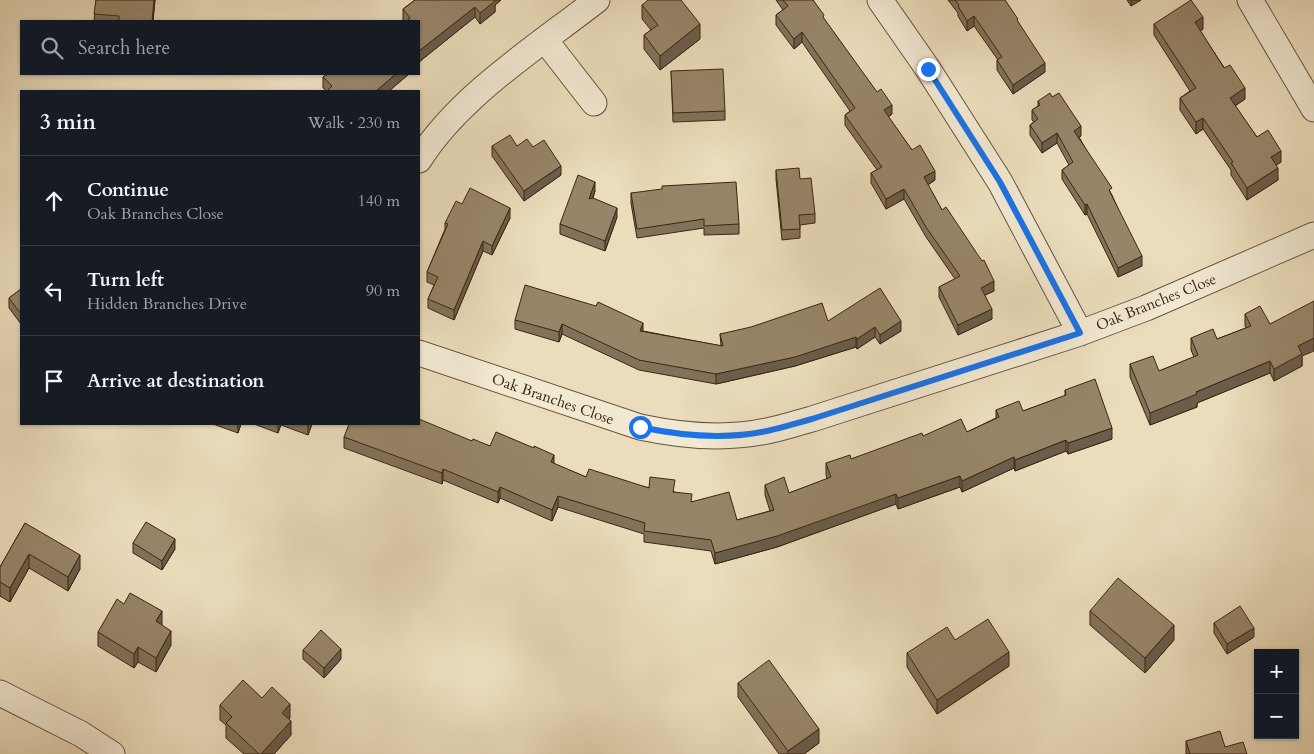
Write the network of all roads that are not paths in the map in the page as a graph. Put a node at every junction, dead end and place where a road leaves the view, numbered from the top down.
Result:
1 (597, 0) edge
2 (880, 0) edge
3 (1250, 0) edge
4 (545, 40) junction
5 (594, 103) dead end
6 (1314, 109) edge
7 (420, 158) edge
8 (1314, 235) edge
9 (1080, 333) junction
10 (420, 354) edge
11 (0, 693) edge
12 (112, 754) edge

1 - 4 street
2 - 9 street
3 - 6 street
4 - 5 street
4 - 7 street
8 - 9 street, Oak Branches Close
9 - 10 street, Oak Branches Close
11 - 12 street

